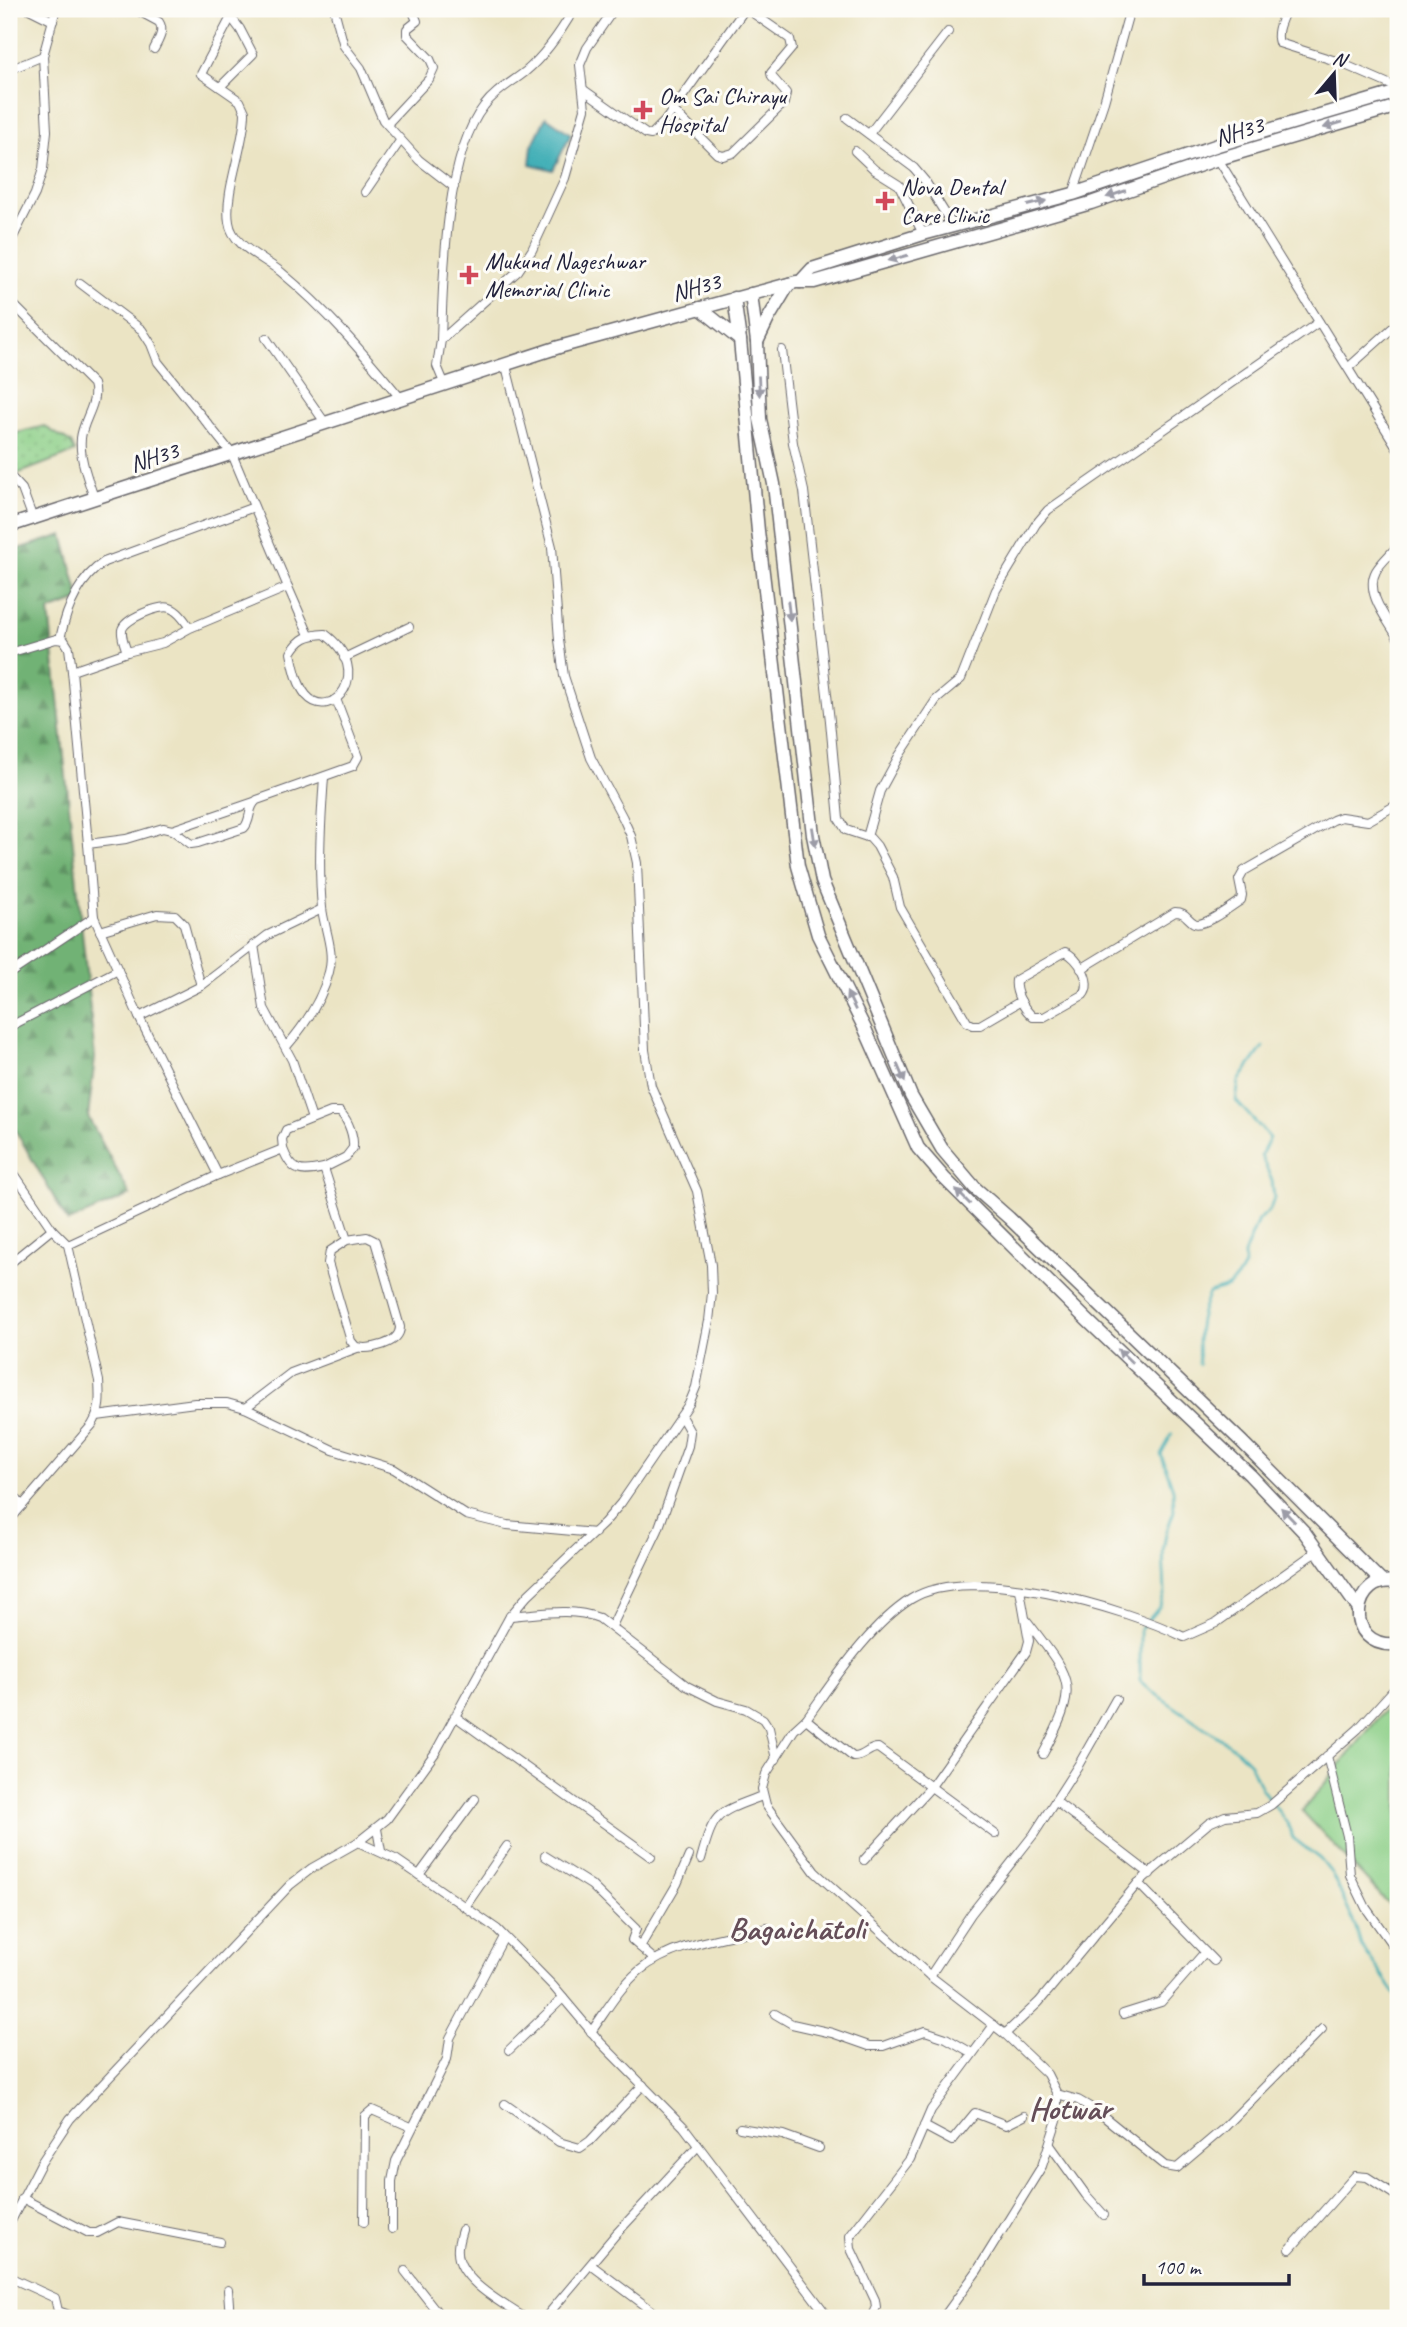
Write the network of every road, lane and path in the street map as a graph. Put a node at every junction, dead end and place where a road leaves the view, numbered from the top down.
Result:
1 (29, 9) edge
2 (56, 9) edge
3 (135, 9) edge
4 (334, 9) edge
5 (412, 9) edge
6 (574, 9) edge
7 (614, 9) edge
8 (746, 9) edge
9 (1130, 9) edge
10 (1286, 9) edge
11 (228, 12) edge
12 (52, 21) junction
13 (948, 32) dead end
14 (154, 49) dead end
15 (43, 56) junction
16 (9, 70) edge
17 (220, 87) junction
18 (584, 90) junction
19 (1398, 90) edge
20 (1398, 106) edge
21 (672, 110) junction
22 (847, 118) dead end
23 (387, 124) junction
24 (869, 134) junction
25 (400, 141) junction
26 (855, 151) dead end
27 (1218, 159) junction
28 (454, 187) junction
29 (365, 192) dead end
30 (1073, 194) junction
31 (953, 226) junction
32 (923, 234) junction
33 (9, 245) edge
34 (80, 283) dead end
35 (795, 283) junction
36 (751, 294) junction
37 (734, 298) junction
38 (9, 300) edge
39 (700, 308) junction
40 (1319, 322) junction
41 (1398, 323) edge
42 (267, 338) dead end
43 (441, 340) junction
44 (740, 340) junction
45 (757, 342) junction
46 (782, 350) dead end
47 (506, 366) junction
48 (1349, 367) junction
49 (445, 385) junction
50 (402, 400) junction
51 (326, 425) junction
52 (1398, 449) edge
53 (232, 454) junction
54 (9, 475) edge
55 (94, 498) junction
56 (254, 507) junction
57 (33, 519) junction
58 (9, 526) edge
59 (1398, 545) edge
60 (288, 587) junction
61 (409, 627) dead end
62 (190, 628) junction
63 (309, 635) junction
64 (1398, 638) edge
65 (60, 639) junction
66 (127, 652) junction
67 (9, 653) edge
68 (344, 658) junction
69 (72, 671) junction
70 (336, 699) junction
71 (324, 777) junction
72 (254, 802) junction
73 (1398, 804) edge
74 (172, 830) junction
75 (867, 837) junction
76 (88, 845) junction
77 (322, 909) junction
78 (94, 917) junction
79 (100, 931) junction
80 (254, 945) junction
81 (1081, 969) junction
82 (118, 970) junction
83 (9, 974) edge
84 (201, 986) junction
85 (1021, 1001) junction
86 (139, 1017) junction
87 (9, 1027) edge
88 (286, 1047) junction
89 (312, 1119) junction
90 (283, 1149) junction
91 (9, 1166) edge
92 (324, 1168) junction
93 (218, 1175) junction
94 (52, 1229) junction
95 (347, 1240) junction
96 (68, 1245) junction
97 (9, 1264) edge
98 (358, 1348) junction
99 (245, 1408) junction
100 (97, 1416) junction
101 (681, 1416) junction
102 (9, 1489) edge
103 (22, 1506) junction
104 (9, 1521) edge
105 (595, 1533) junction
106 (1317, 1551) junction
107 (1393, 1582) edge
108 (1020, 1590) junction
109 (1358, 1608) junction
110 (510, 1616) junction
111 (1025, 1619) junction
112 (612, 1626) junction
113 (1398, 1644) edge
114 (1398, 1685) edge
115 (1116, 1699) dead end
116 (456, 1717) junction
117 (806, 1719) junction
118 (1043, 1754) dead end
119 (1327, 1756) junction
120 (776, 1759) junction
121 (930, 1788) junction
122 (762, 1796) junction
123 (475, 1799) dead end
124 (1055, 1801) junction
125 (377, 1829) junction
126 (995, 1834) dead end
127 (358, 1842) junction
128 (507, 1846) dead end
129 (381, 1851) junction
130 (545, 1856) dead end
131 (690, 1856) dead end
132 (651, 1857) dead end
133 (701, 1859) dead end
134 (864, 1860) dead end
135 (1150, 1874) junction
136 (419, 1875) junction
137 (1138, 1883) junction
138 (466, 1907) junction
139 (767, 1928) dead end
140 (504, 1937) junction
141 (640, 1947) junction
142 (1205, 1952) junction
143 (1398, 1953) edge
144 (655, 1960) junction
145 (1214, 1961) dead end
146 (930, 1976) junction
147 (564, 1998) junction
148 (775, 2014) dead end
149 (1123, 2014) dead end
150 (994, 2025) junction
151 (1322, 2029) dead end
152 (592, 2032) junction
153 (1005, 2034) junction
154 (509, 2050) dead end
155 (972, 2053) junction
156 (643, 2085) junction
157 (1057, 2094) junction
158 (505, 2104) dead end
159 (1024, 2116) dead end
160 (924, 2126) junction
161 (411, 2127) junction
162 (740, 2129) dead end
163 (1050, 2145) junction
164 (698, 2146) junction
165 (818, 2148) dead end
166 (1398, 2197) edge
167 (22, 2198) junction
168 (1104, 2215) dead end
169 (364, 2222) dead end
170 (9, 2225) edge
171 (392, 2229) dead end
172 (463, 2230) dead end
173 (220, 2242) dead end
174 (1290, 2249) dead end
175 (591, 2265) junction
176 (405, 2271) dead end
177 (9, 2277) edge
178 (228, 2290) dead end
179 (77, 2318) edge
180 (230, 2318) edge
181 (442, 2318) edge
182 (525, 2318) edge
183 (545, 2318) edge
184 (662, 2318) edge
185 (829, 2318) edge
186 (871, 2318) edge
187 (943, 2318) edge

1 - 12 street
2 - 12 street
3 - 14 street
4 - 23 street
5 - 23 street
6 - 28 street
7 - 18 street
8 - 21 street
8 - 21 street
9 - 30 street
10 - 19 street
11 - 17 street
11 - 17 street
12 - 15 street
13 - 24 street
15 - 16 street
15 - 33 street
17 - 50 street
18 - 21 street
18 - 43 street
19 - 30 main road
20 -> 27 main road, NH33
22 - 24 street
23 - 25 street
24 - 31 street
25 - 28 street
25 - 29 street
26 - 32 street
27 -> 35 main road, NH33
27 - 40 street
28 - 43 street
31 -> 30 main road
31 - 32 main road
32 - 35 main road
34 - 53 street
35 - 36 main road, NH33
35 - 45 main road
36 - 37 main road, NH33
36 - 45 main road
37 - 39 main road, NH33
37 - 44 main road
38 - 55 street
39 - 44 main road
39 - 47 main road, NH33
40 - 48 street
40 - 75 street
41 - 48 street
42 - 51 street
43 - 49 street
106 -> 44 main road
45 -> 107 main road
46 - 75 street
47 - 49 main road, NH33
47 - 101 street
48 - 52 street
49 - 50 main road, NH33
50 - 51 main road, NH33
51 - 53 main road, NH33
53 - 55 main road, NH33
53 - 56 street
54 - 57 street
55 - 57 main road, NH33
56 - 60 street
56 - 65 street
57 - 58 main road, NH33
59 - 64 street
60 - 62 street
60 - 63 street
61 - 68 street
62 - 66 street
62 - 66 street
63 - 68 street
63 - 70 street
65 - 67 street
65 - 69 street
66 - 69 street
68 - 70 street
69 - 76 street
70 - 71 street
71 - 72 street
71 - 77 street
72 - 74 street
72 - 74 street
73 - 81 street
74 - 76 street
75 - 85 street
76 - 78 street
77 - 80 street
77 - 88 street
78 - 79 street
78 - 83 street
79 - 82 street
79 - 84 street
80 - 84 street
80 - 88 street
81 - 85 street
81 - 85 street
82 - 86 street
82 - 87 street
84 - 86 street
86 - 93 street
88 - 89 street
89 - 90 street
89 - 92 street
90 - 92 street
90 - 93 street
91 - 94 street
92 - 95 street
93 - 96 street
94 - 96 street
94 - 97 street
95 - 98 street
95 - 98 street
96 - 100 street
98 - 99 street
99 - 100 street
99 - 105 street
100 - 103 street
101 - 105 street
101 - 112 street
102 - 103 street
103 - 104 street
105 - 110 street
106 - 108 street
106 - 109 main road
107 - 109 main road
108 - 111 street
108 - 117 street
109 - 113 main road
110 - 112 street
110 - 116 street
111 - 118 street
111 - 121 street
112 - 120 street
114 - 119 street
115 - 124 street
116 - 125 street
116 - 132 street
117 - 120 street
117 - 121 street
119 - 135 street
119 - 143 street
120 - 122 street
121 - 126 street
121 - 134 street
122 - 133 street
122 - 146 street
123 - 136 street
124 - 135 street
124 - 146 street
125 - 127 street
125 - 129 street
127 - 129 street
127 - 167 street
128 - 138 street
129 - 136 street
130 - 141 street
131 - 141 street
135 - 137 street
136 - 138 street
137 - 142 street
137 - 153 street
138 - 140 street
139 - 144 street
140 - 147 street
140 - 161 street
141 - 144 street
142 - 145 street
142 - 149 street
144 - 152 street
146 - 150 street
147 - 152 street
147 - 154 street
148 - 155 street
150 - 153 street
150 - 155 street
151 - 157 street
152 - 156 street
153 - 157 street
155 - 160 street
156 - 158 street
156 - 164 street
157 - 163 street
159 - 160 street
160 - 186 street
161 - 169 street
161 - 171 street
162 - 165 street
163 - 168 street
163 - 187 street
164 - 175 street
164 - 185 street
166 - 174 street
167 - 170 street
167 - 173 street
172 - 182 street
175 - 183 street
175 - 184 street
176 - 181 street
177 - 179 street
178 - 180 street

